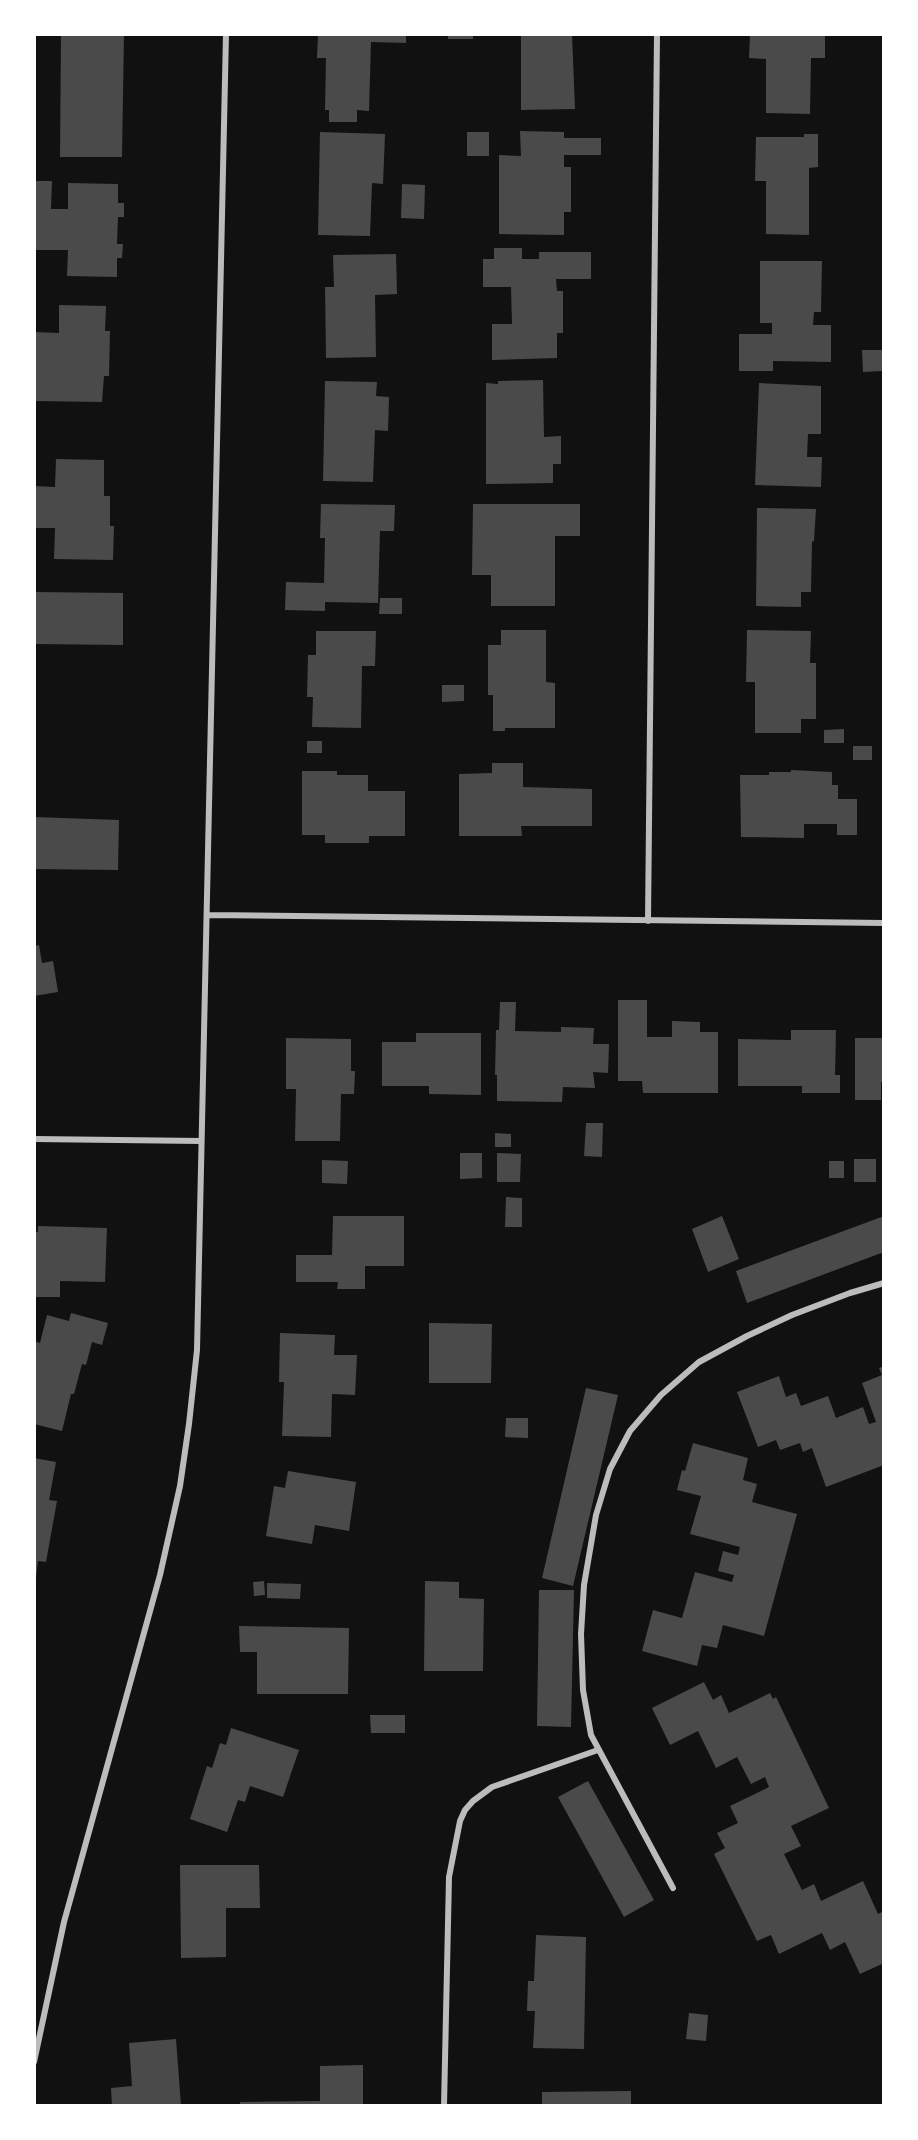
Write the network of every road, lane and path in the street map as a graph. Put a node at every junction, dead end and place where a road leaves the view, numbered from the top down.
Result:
1 (226, 34) edge
2 (657, 34) edge
3 (207, 915) junction
4 (648, 921) junction
5 (884, 923) edge
6 (34, 1139) edge
7 (201, 1141) junction
8 (884, 1283) edge
9 (597, 1750) junction
10 (673, 1888) dead end
11 (34, 2062) edge
12 (444, 2106) edge

1 - 3 street
2 - 4 street
3 - 4 street
3 - 7 street
4 - 5 street
6 - 7 street
7 - 11 street
8 - 9 street
9 - 10 street
9 - 12 street

